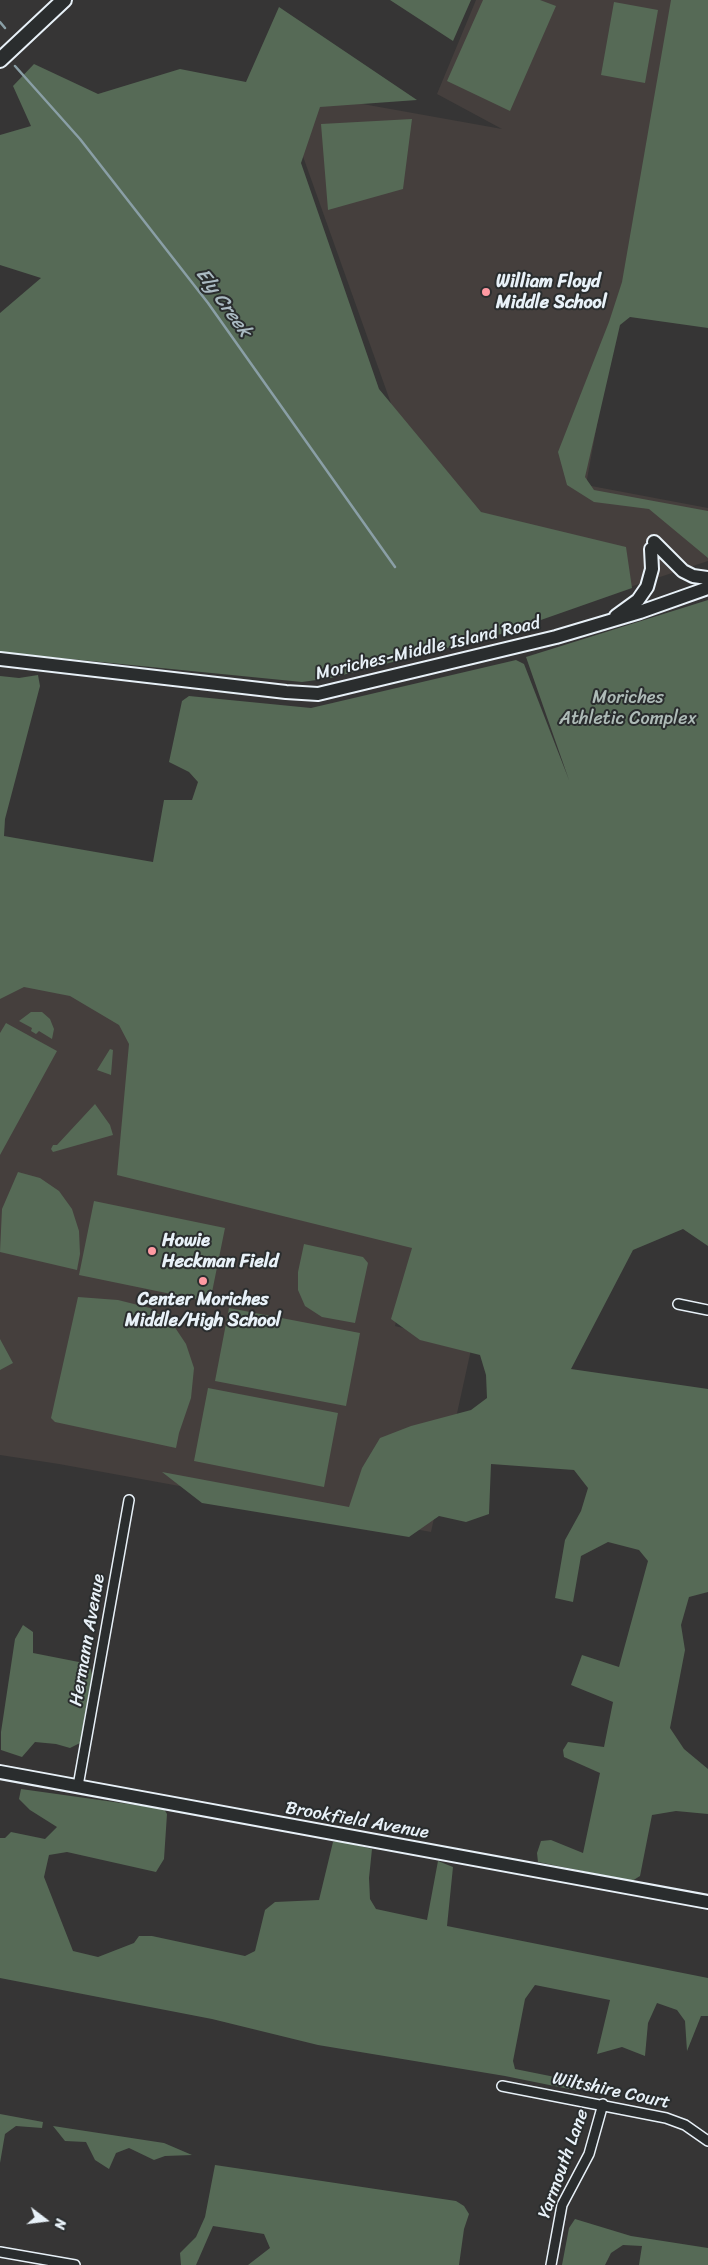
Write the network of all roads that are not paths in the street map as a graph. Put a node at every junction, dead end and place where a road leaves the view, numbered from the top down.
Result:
1 (64, 0) edge
2 (0, 60) edge
3 (708, 578) edge
4 (708, 588) edge
5 (604, 624) junction
6 (0, 659) edge
7 (678, 1304) dead end
8 (708, 1310) edge
9 (130, 1500) dead end
10 (0, 1772) edge
11 (78, 1786) junction
12 (708, 1902) edge
13 (502, 2086) dead end
14 (603, 2104) junction
15 (708, 2141) edge
16 (0, 2252) edge
17 (75, 2265) edge
18 (551, 2265) edge

1 - 2 main road
3 - 5 main road
4 - 5 main road, Moriches-Middle Island Road
5 - 6 main road, Moriches-Middle Island Road
7 - 8 street
9 - 11 street, Hermann Avenue
10 - 11 main road, Brookfield Avenue
11 - 12 main road, Brookfield Avenue
13 - 14 street, Wiltshire Court
14 - 15 street, Wiltshire Court
14 - 18 street, Yarmouth Lane
16 - 17 street

